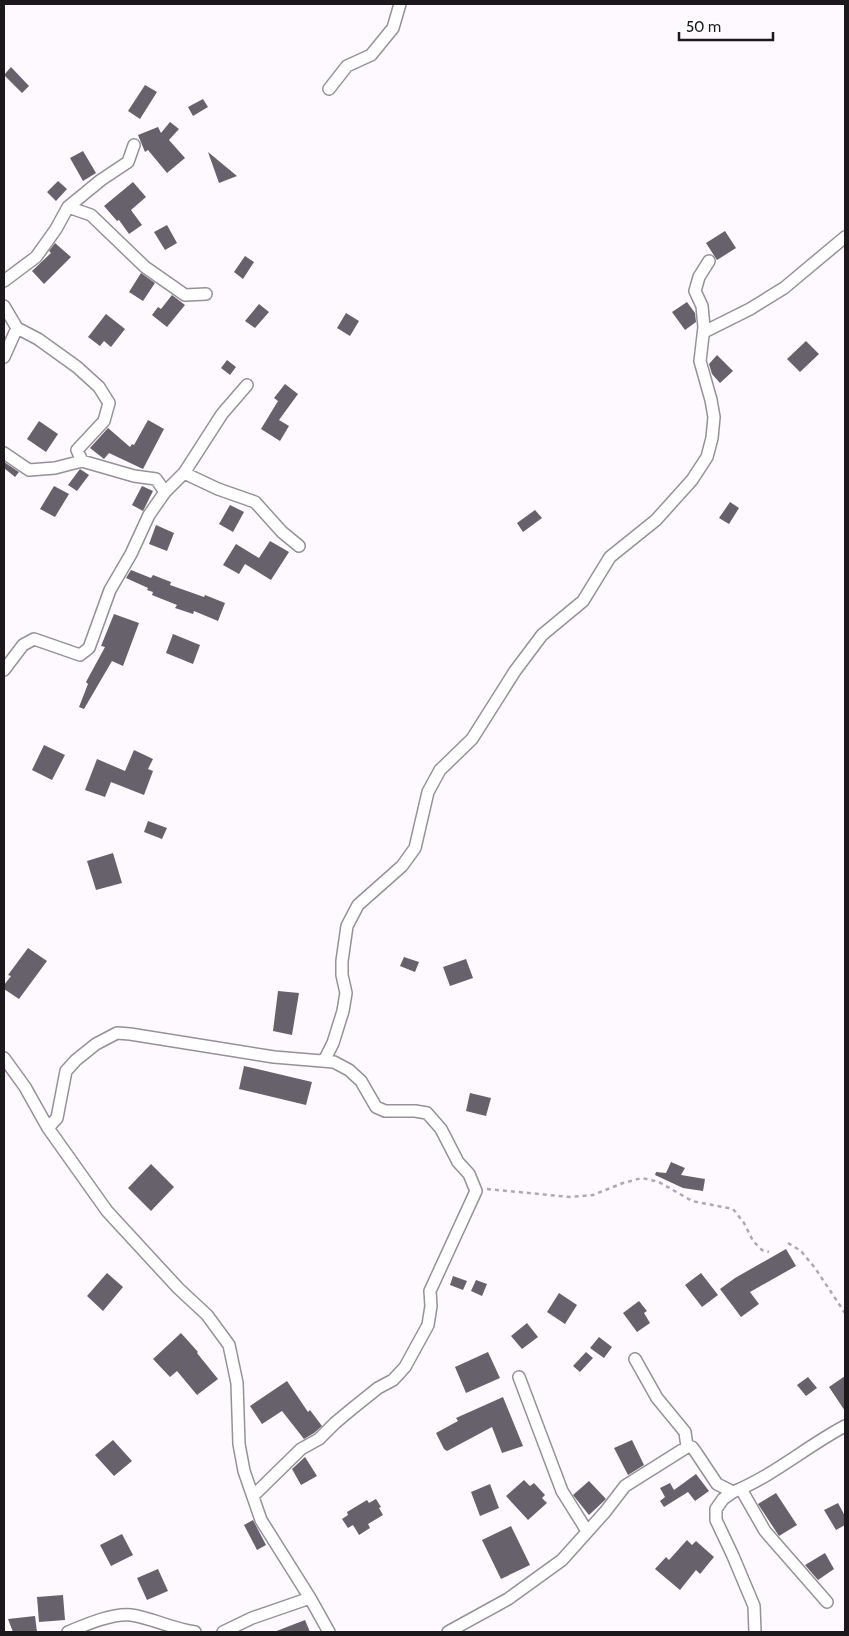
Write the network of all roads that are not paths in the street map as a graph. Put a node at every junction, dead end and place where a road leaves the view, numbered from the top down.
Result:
1 (400, 4) edge
2 (329, 88) dead end
3 (134, 145) dead end
4 (68, 207) junction
5 (845, 236) edge
6 (708, 261) dead end
7 (4, 280) edge
8 (206, 294) dead end
9 (4, 306) edge
10 (17, 328) junction
11 (704, 332) junction
12 (4, 357) edge
13 (247, 385) dead end
14 (4, 453) edge
15 (82, 461) junction
16 (184, 473) junction
17 (165, 492) junction
18 (299, 546) dead end
19 (4, 670) edge
20 (4, 1058) edge
21 (324, 1061) junction
22 (48, 1128) junction
23 (635, 1358) dead end
24 (519, 1377) dead end
25 (845, 1426) edge
26 (687, 1447) junction
27 (737, 1490) junction
28 (253, 1496) junction
29 (587, 1531) junction
30 (310, 1598) junction
31 (827, 1602) dead end
32 (68, 1632) edge
33 (194, 1632) edge
34 (223, 1632) edge
35 (329, 1632) edge
36 (448, 1632) edge
37 (755, 1632) edge

1 - 2 street
3 - 4 street
4 - 7 street
4 - 8 street
5 - 11 street
6 - 11 street
9 - 10 street
10 - 12 street
10 - 15 street
11 - 21 street
13 - 16 street
14 - 15 street
15 - 17 street
16 - 17 street
16 - 18 street
17 - 19 street
20 - 22 street
21 - 22 street
21 - 28 street
22 - 28 street
23 - 26 street
24 - 29 street
25 - 27 street
26 - 27 street
26 - 29 street
27 - 31 street
27 - 37 street
28 - 30 street
29 - 36 street
30 - 34 street
30 - 35 street
32 - 33 street

